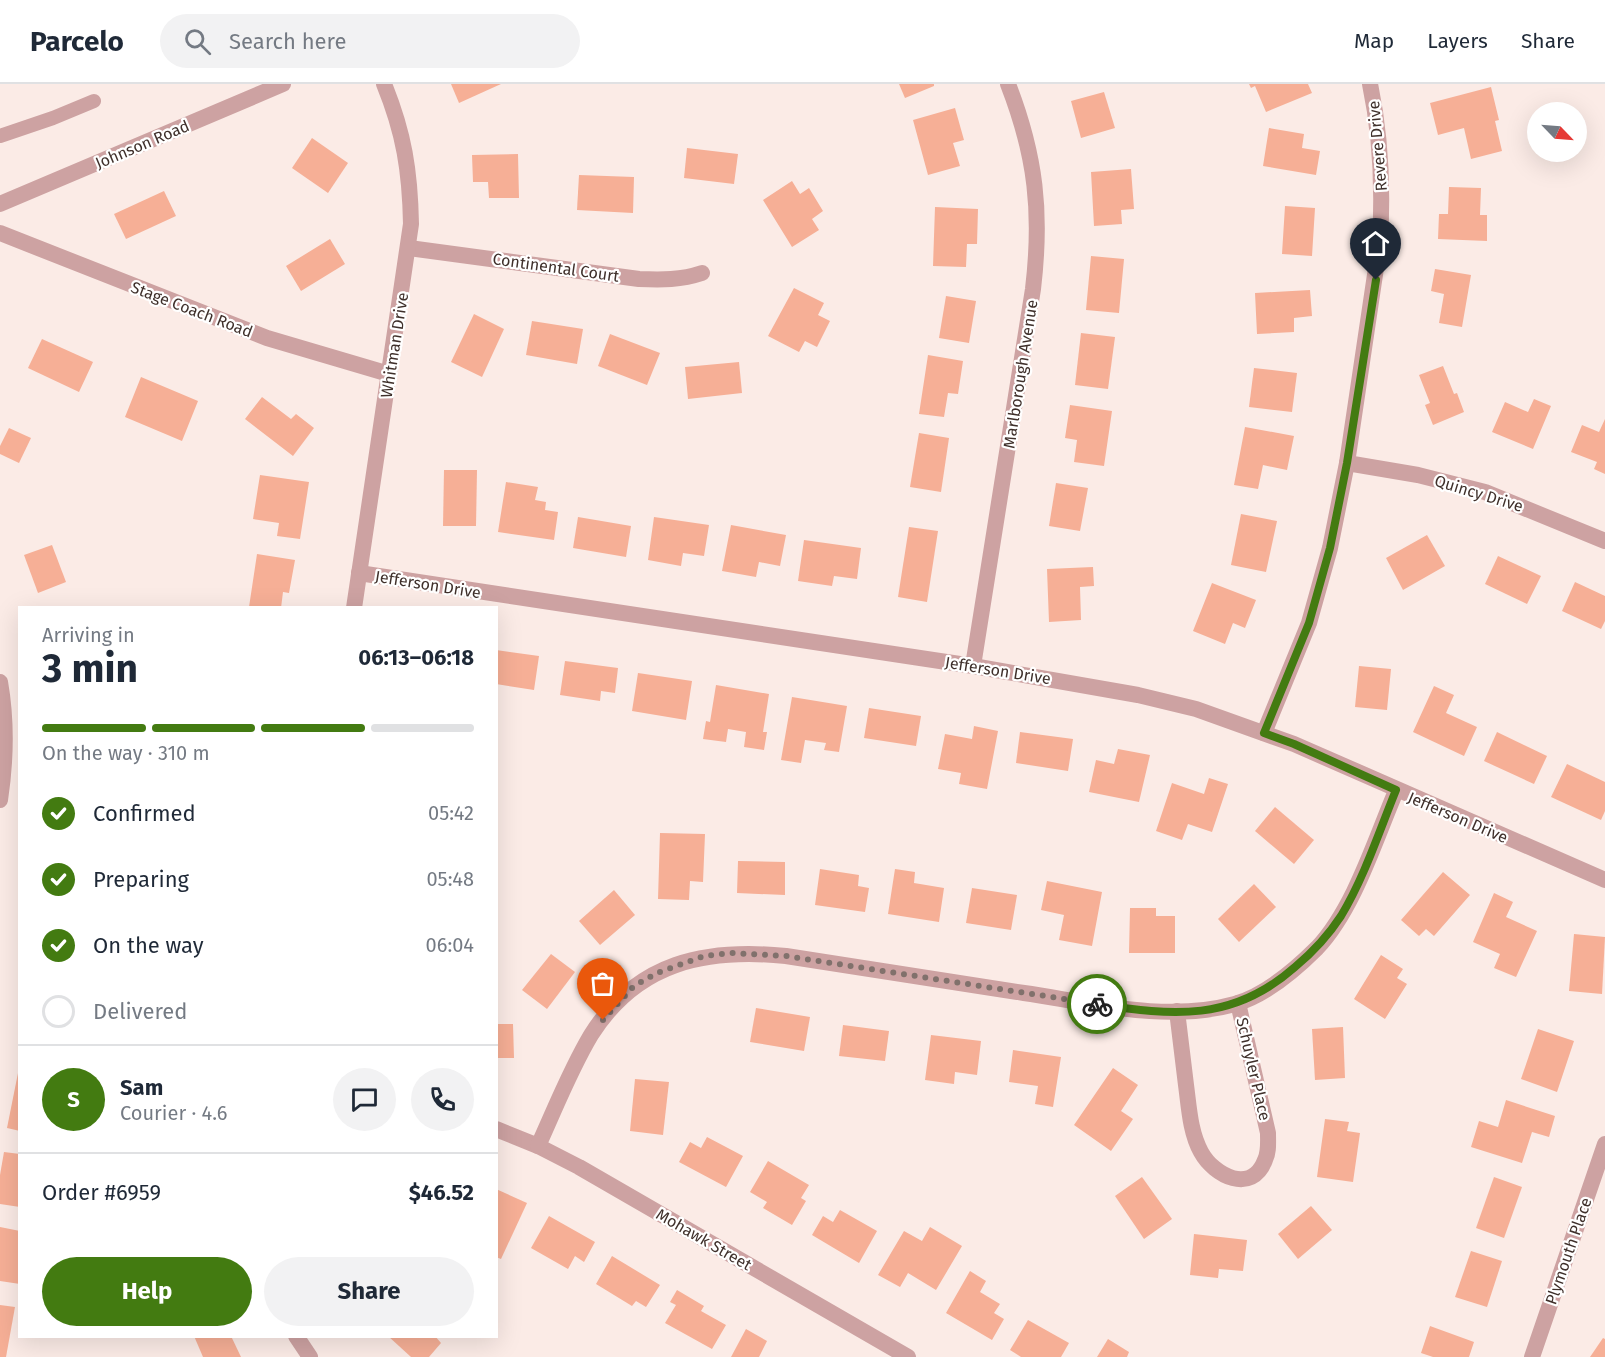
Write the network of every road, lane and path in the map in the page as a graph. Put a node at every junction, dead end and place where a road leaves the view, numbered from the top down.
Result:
1 (283, 84) edge
2 (384, 84) edge
3 (1008, 84) edge
4 (1370, 84) edge
5 (94, 101) dead end
6 (0, 136) edge
7 (0, 204) edge
8 (0, 233) edge
9 (409, 248) junction
10 (702, 273) dead end
11 (389, 374) junction
12 (1347, 463) junction
13 (1605, 541) edge
14 (359, 573) junction
15 (354, 606) edge
16 (973, 666) junction
17 (0, 682) edge
18 (1264, 733) junction
19 (1396, 790) junction
20 (0, 800) edge
21 (1605, 880) edge
22 (1238, 1003) junction
23 (1177, 1011) junction
24 (498, 1130) edge
25 (1605, 1144) edge
26 (538, 1146) junction
27 (297, 1338) edge
28 (310, 1357) edge
29 (908, 1357) edge
30 (1532, 1357) edge

1 - 7 street, Johnson Road
2 - 9 street, Whitman Drive
3 - 16 street, Marlborough Avenue
4 - 12 street, Revere Drive
5 - 6 lane
8 - 11 street, Stage Coach Road
9 - 10 street, Continental Court
9 - 11 street, Whitman Drive
11 - 14 street, Whitman Drive
12 - 13 street, Quincy Drive
12 - 18 street, Revere Drive
14 - 15 street, Whitman Drive
14 - 16 street, Jefferson Drive
16 - 18 street, Jefferson Drive
17 - 20 street
18 - 19 street, Jefferson Drive
19 - 21 street, Jefferson Drive
19 - 22 street
22 - 23 street
22 - 23 street, Schuyler Place
23 - 26 street
24 - 26 street, Mohawk Street
25 - 30 street, Plymouth Place
26 - 29 street, Mohawk Street
27 - 28 street

